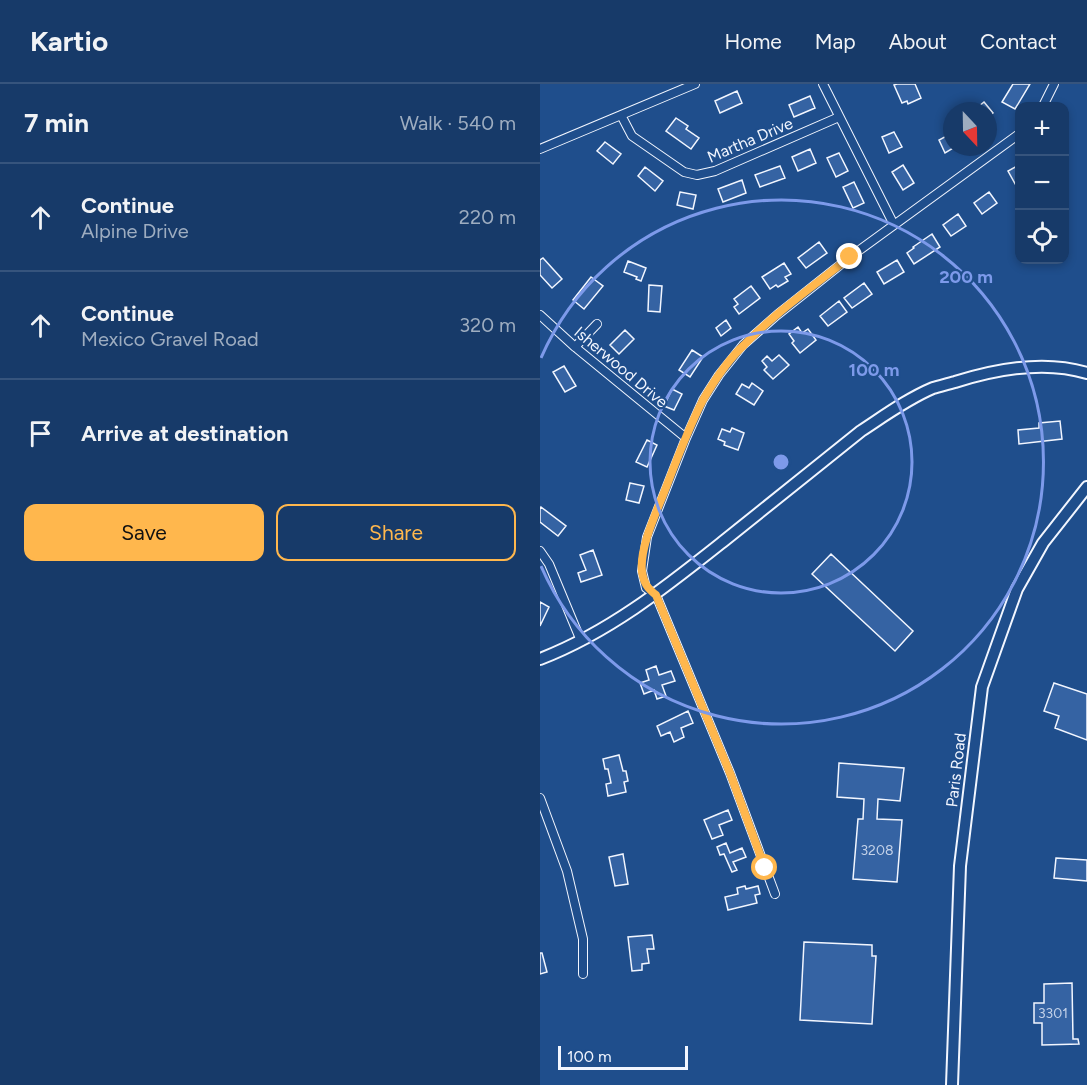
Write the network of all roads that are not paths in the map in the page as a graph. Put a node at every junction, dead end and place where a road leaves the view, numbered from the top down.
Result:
1 (695, 84) edge
2 (823, 84) edge
3 (1054, 84) edge
4 (1045, 102) edge
5 (621, 115) junction
6 (839, 117) junction
7 (1015, 138) edge
8 (540, 149) edge
9 (894, 225) junction
10 (540, 315) edge
11 (597, 324) dead end
12 (575, 346) junction
13 (1087, 372) edge
14 (686, 438) junction
15 (1087, 486) edge
16 (540, 552) edge
17 (656, 595) junction
18 (580, 641) junction
19 (540, 659) edge
20 (540, 798) edge
21 (775, 894) dead end
22 (583, 974) dead end
23 (952, 1085) edge

1 - 5 street
2 - 6 street
3 - 4 street
5 - 6 street, Martha Drive
5 - 8 street
6 - 9 street
7 - 9 street
9 - 14 street
10 - 12 street, Isherwood Drive
11 - 12 street
12 - 14 street, Isherwood Drive
13 - 17 street
14 - 17 street
15 - 23 street, Paris Road
16 - 18 street
17 - 18 street
17 - 21 street
18 - 19 street
20 - 22 street

